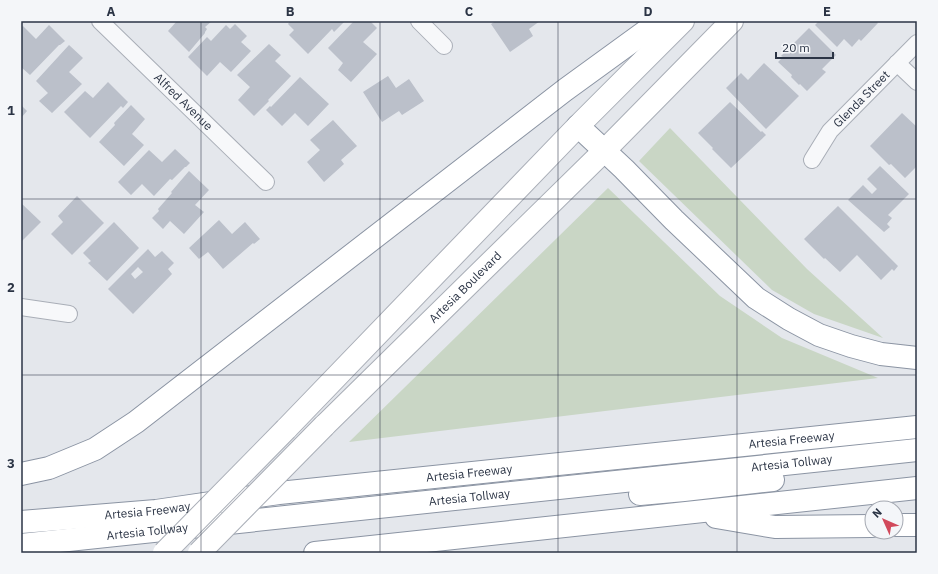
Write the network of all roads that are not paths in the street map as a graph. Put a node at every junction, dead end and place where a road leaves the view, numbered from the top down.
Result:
1 (100, 21) edge
2 (419, 21) edge
3 (660, 21) edge
4 (683, 21) edge
5 (732, 21) edge
6 (917, 43) edge
7 (444, 46) dead end
8 (897, 63) junction
9 (917, 82) edge
10 (578, 126) junction
11 (604, 151) junction
12 (812, 160) dead end
13 (266, 182) dead end
14 (21, 307) edge
15 (69, 314) dead end
16 (917, 358) edge
17 (917, 427) edge
18 (917, 450) edge
19 (917, 465) edge
20 (21, 474) edge
21 (917, 488) edge
22 (687, 513) junction
23 (21, 522) edge
24 (917, 525) edge
25 (864, 526) edge
26 (904, 526) edge
27 (21, 545) edge
28 (86, 553) edge
29 (164, 553) edge
30 (199, 553) edge
31 (315, 553) edge

1 - 13 street, Alfred Avenue
2 - 7 street
3 - 20 main road
4 - 10 main road
5 - 11 main road, Artesia Boulevard
6 - 8 street, Glenda Street
8 - 9 street
8 - 12 street, Glenda Street
10 - 11 main road
10 - 29 main road, bridge
11 - 16 main road
11 - 30 main road, Artesia Boulevard, bridge
14 - 15 street
17 - 23 main road, Artesia Freeway
18 - 27 main road, Artesia Tollway
19 - 28 main road, Artesia Tollway
21 - 22 main road
22 - 25 main road
22 - 31 main road
24 - 26 main road

